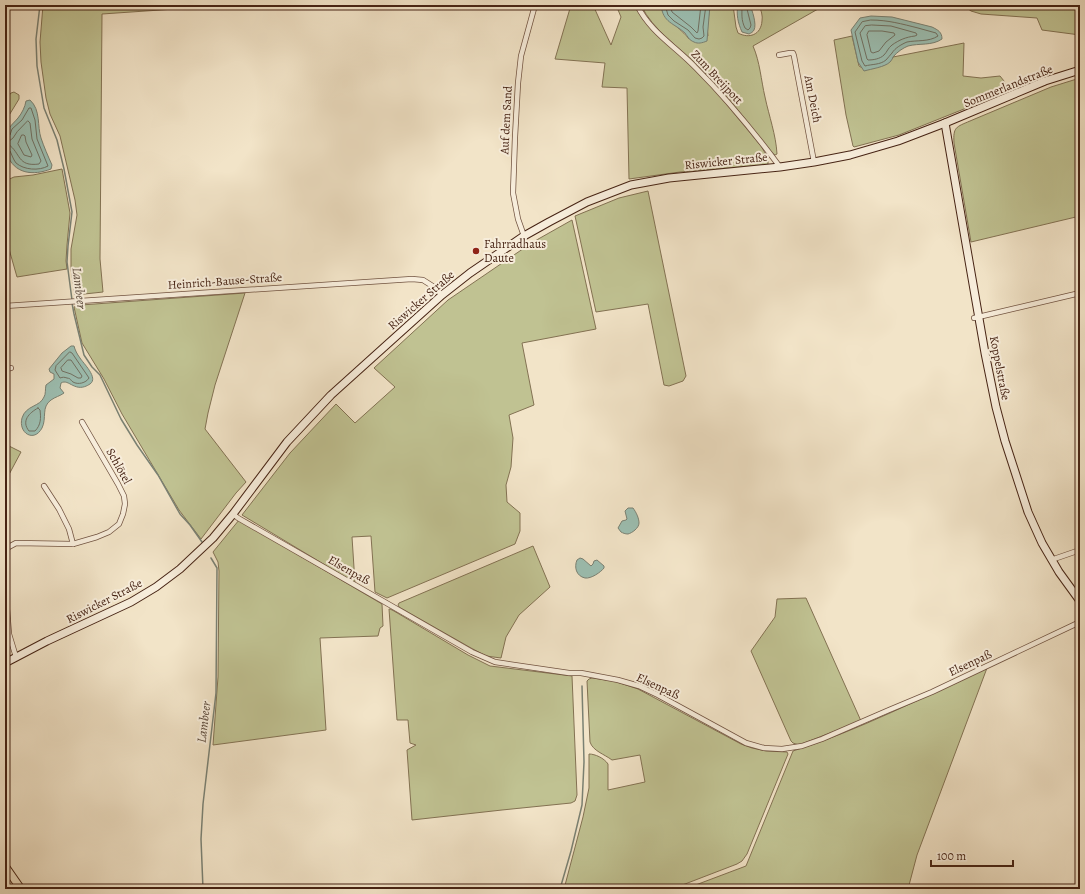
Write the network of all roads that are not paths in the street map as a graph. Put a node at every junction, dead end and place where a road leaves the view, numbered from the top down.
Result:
1 (535, 5) edge
2 (637, 5) edge
3 (779, 55) dead end
4 (1080, 70) edge
5 (945, 123) junction
6 (814, 162) junction
7 (780, 167) junction
8 (524, 236) junction
9 (1080, 293) edge
10 (442, 294) junction
11 (5, 306) edge
12 (976, 317) junction
13 (11, 368) dead end
14 (5, 369) edge
15 (82, 422) dead end
16 (44, 486) dead end
17 (233, 514) junction
18 (73, 544) junction
19 (5, 549) edge
20 (1080, 550) edge
21 (1051, 560) junction
22 (5, 571) edge
23 (1080, 601) edge
24 (1080, 622) edge
25 (16, 657) junction
26 (5, 663) edge
27 (5, 866) edge
28 (21, 889) edge

1 - 8 street, Auf dem Sand
2 - 7 street, Zum Breijpott
3 - 6 street, Am Deich
4 - 5 street, Sommerlandstraße
5 - 6 street, Riswicker Straße
5 - 12 street, Koppelstraße
6 - 7 street, Riswicker Straße
7 - 8 street, Riswicker Straße
8 - 10 street, Riswicker Straße
9 - 12 street
10 - 11 street, Heinrich-Bause-Straße
10 - 17 street, Riswicker Straße
12 - 21 street, Koppelstraße
13 - 14 street
15 - 18 street, Schlötel
16 - 18 street
17 - 24 street, Elsenpaß
17 - 25 street, Riswicker Straße
18 - 19 street, Schlötel
20 - 21 street
21 - 23 street, Koppelstraße
22 - 25 street
25 - 26 street, Riswicker Straße
27 - 28 main road

